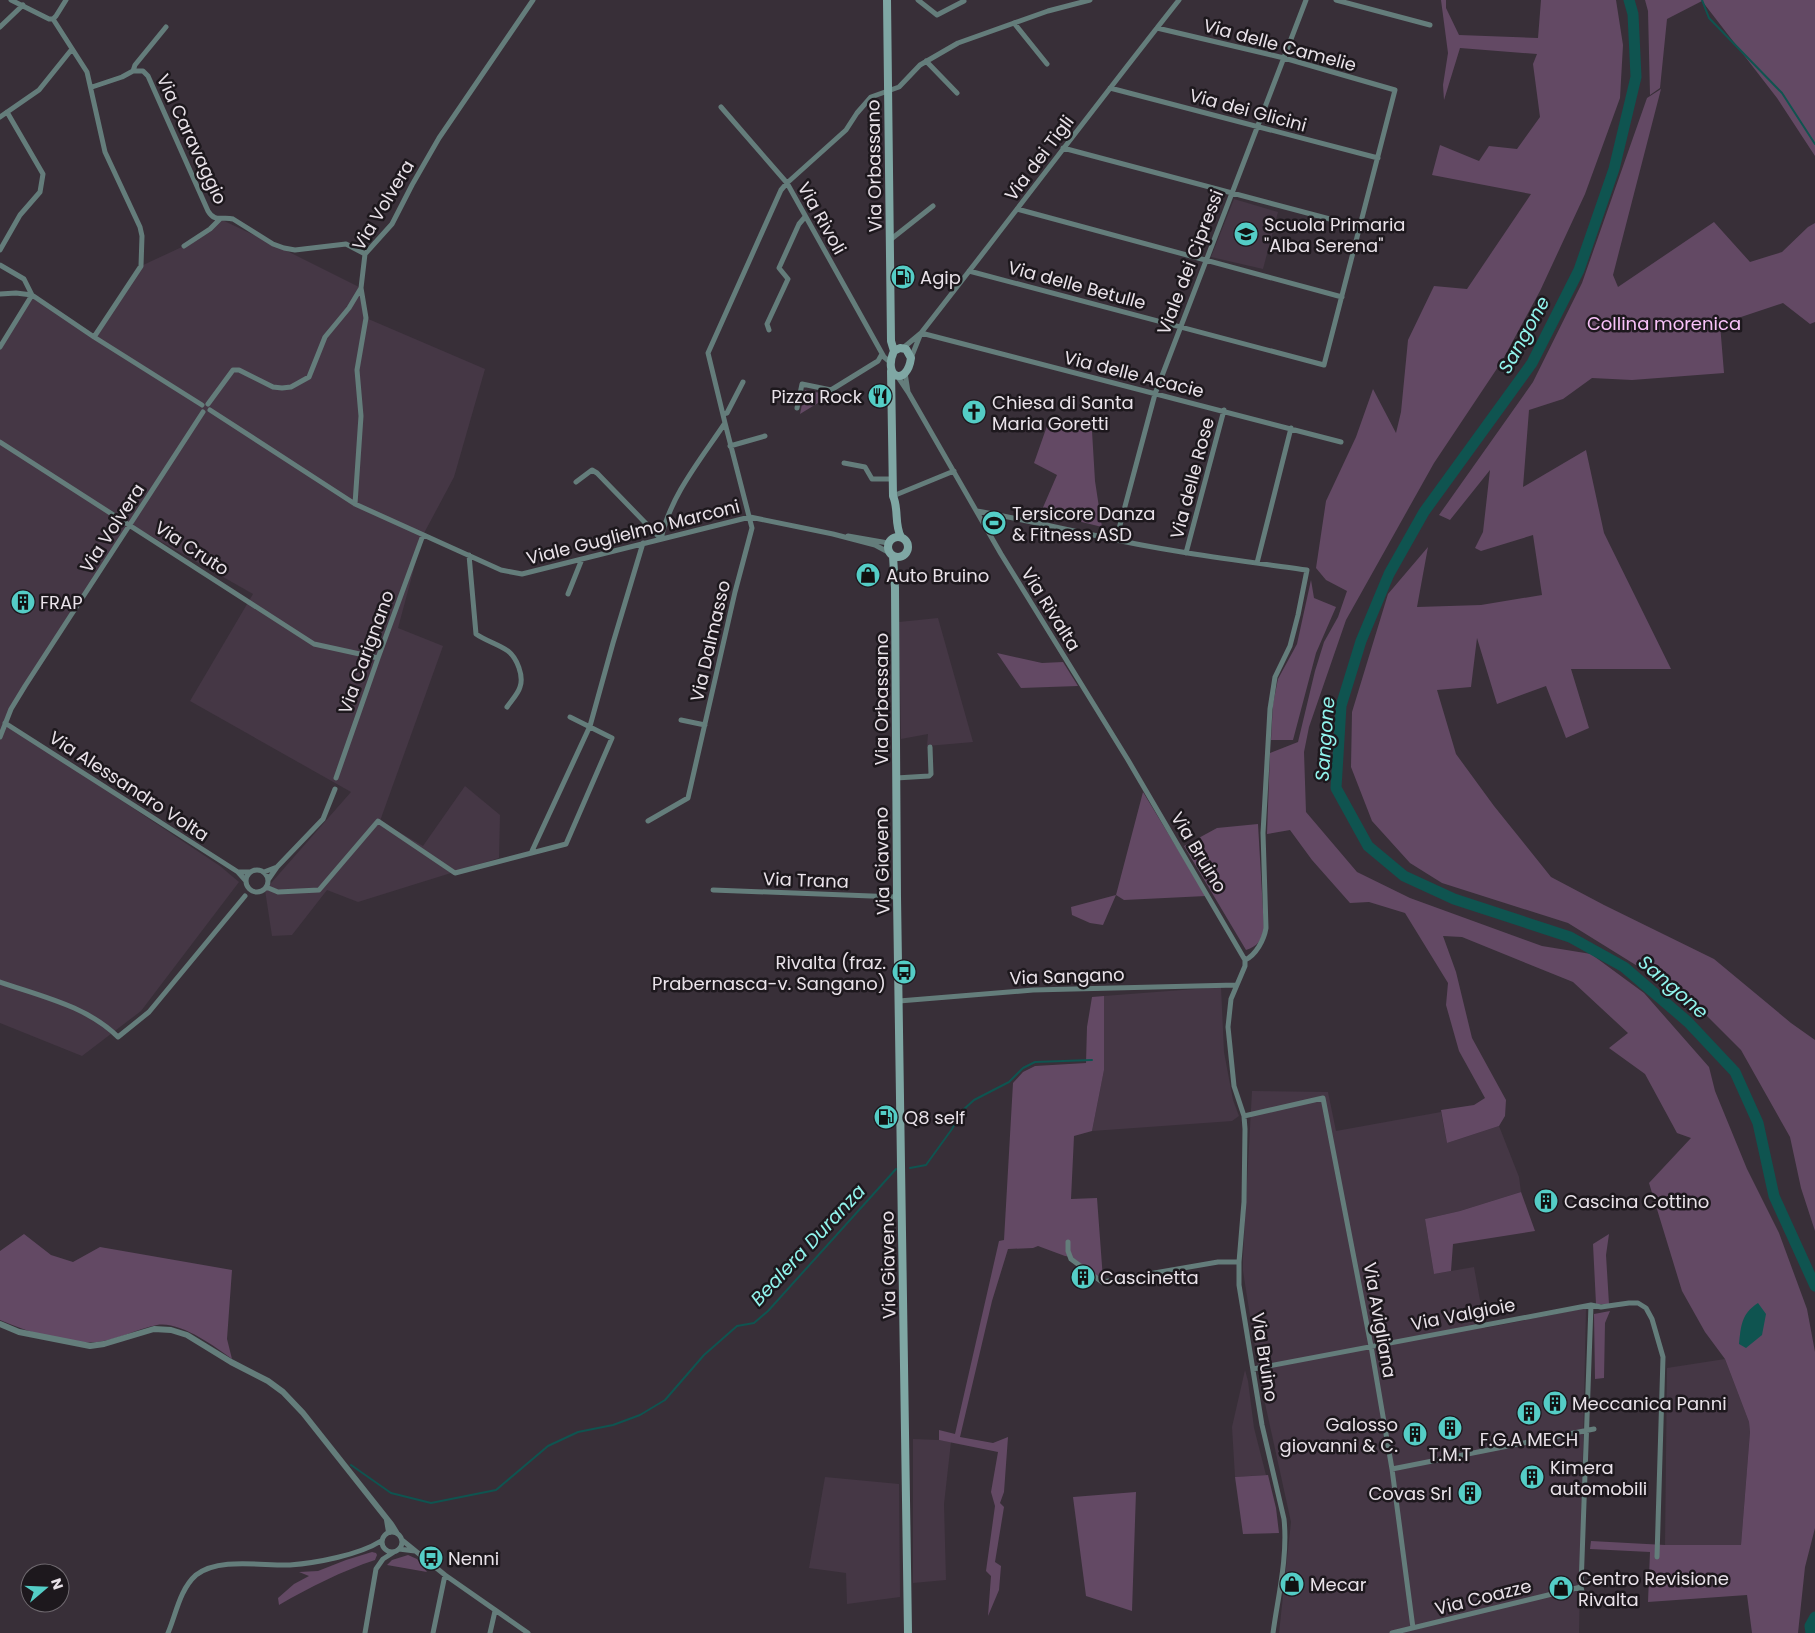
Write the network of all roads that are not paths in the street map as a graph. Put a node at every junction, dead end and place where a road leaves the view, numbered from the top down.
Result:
1 (11, 0) edge
2 (66, 0) edge
3 (533, 0) edge
4 (887, 0) edge
5 (918, 0) edge
6 (1090, 0) edge
7 (1179, 0) edge
8 (1306, 0) edge
9 (1336, 0) edge
10 (964, 1) edge
11 (23, 5) junction
12 (53, 19) junction
13 (1014, 23) junction
14 (1430, 25) dead end
15 (0, 27) edge
16 (166, 27) dead end
17 (1157, 28) junction
18 (72, 49) junction
19 (1284, 58) junction
20 (926, 61) junction
21 (1047, 64) dead end
22 (133, 71) junction
23 (92, 87) junction
24 (1110, 88) junction
25 (888, 90) junction
26 (957, 93) dead end
27 (721, 107) dead end
28 (7, 112) junction
29 (0, 117) edge
30 (1258, 126) junction
31 (1063, 148) junction
32 (1378, 158) junction
33 (786, 183) junction
34 (1231, 193) junction
35 (933, 206) dead end
36 (1018, 210) junction
37 (805, 218) junction
38 (220, 219) junction
39 (1360, 227) junction
40 (890, 240) junction
41 (184, 246) dead end
42 (0, 250) edge
43 (365, 254) junction
44 (1205, 260) junction
45 (0, 265) edge
46 (969, 271) junction
47 (361, 288) junction
48 (0, 294) edge
49 (32, 295) junction
50 (1342, 297) junction
51 (1180, 326) junction
52 (769, 330) dead end
53 (921, 332) junction
54 (94, 337) junction
55 (0, 348) edge
56 (899, 349) junction
57 (882, 354) junction
58 (911, 358) junction
59 (890, 362) junction
60 (891, 371) junction
61 (902, 375) junction
62 (742, 382) dead end
63 (1155, 394) junction
64 (892, 405) junction
65 (206, 407) junction
66 (797, 408) dead end
67 (1224, 410) junction
68 (722, 414) junction
69 (725, 423) junction
70 (1291, 428) junction
71 (765, 436) dead end
72 (0, 442) edge
73 (1341, 442) dead end
74 (730, 446) junction
75 (844, 463) dead end
76 (954, 471) junction
77 (893, 479) junction
78 (576, 482) dead end
79 (893, 496) junction
80 (355, 504) junction
81 (977, 511) junction
82 (750, 517) junction
83 (130, 524) junction
84 (833, 534) junction
85 (423, 535) junction
86 (901, 537) junction
87 (660, 539) junction
88 (1116, 540) junction
89 (890, 541) junction
90 (643, 543) junction
91 (1186, 553) junction
92 (894, 555) junction
93 (469, 556) junction
94 (582, 559) junction
95 (1257, 563) junction
96 (568, 594) dead end
97 (378, 658) junction
98 (507, 707) dead end
99 (570, 717) dead end
100 (681, 720) dead end
101 (5, 723) junction
102 (705, 725) junction
103 (590, 726) junction
104 (0, 737) edge
105 (930, 748) dead end
106 (1128, 760) joint
107 (336, 778) dead end
108 (896, 778) junction
109 (335, 789) dead end
110 (648, 822) dead end
111 (532, 852) junction
112 (277, 867) junction
113 (238, 872) junction
114 (251, 872) junction
115 (264, 872) junction
116 (268, 880) junction
117 (247, 883) junction
118 (266, 887) junction
119 (713, 890) dead end
120 (253, 891) junction
121 (245, 896) junction
122 (897, 897) junction
123 (1245, 960) junction
124 (0, 982) edge
125 (1236, 985) junction
126 (899, 1001) junction
127 (1244, 1116) junction
128 (1068, 1242) dead end
129 (1239, 1262) junction
130 (1591, 1305) junction
131 (0, 1324) edge
132 (1371, 1346) junction
133 (1253, 1369) junction
134 (1594, 1429) dead end
135 (1586, 1430) junction
136 (1392, 1469) junction
137 (392, 1532) junction
138 (402, 1540) junction
139 (381, 1541) junction
140 (370, 1547) junction
141 (384, 1549) junction
142 (397, 1550) junction
143 (416, 1552) junction
144 (1657, 1557) dead end
145 (383, 1559) junction
146 (445, 1575) junction
147 (1580, 1587) junction
148 (1584, 1600) dead end
149 (494, 1611) junction
150 (1413, 1628) junction
151 (168, 1633) edge
152 (364, 1633) edge
153 (433, 1633) edge
154 (490, 1633) edge
155 (528, 1633) edge
156 (908, 1633) edge
157 (1273, 1633) edge
158 (1392, 1633) edge

1 - 11 street
2 - 12 street
3 - 43 street, Via Volvera
4 - 25 main road, Via Orbassano
5 - 10 street
6 - 13 street
7 - 17 street, Via dei Tigli
8 - 19 street, Viale dei Cipressi
9 - 14 street
11 - 12 street
11 - 15 street
12 - 18 street
13 - 20 street
13 - 21 street
16 - 22 street
17 - 19 street, Via delle Camelie
17 - 24 street, Via dei Tigli
18 - 23 street
18 - 28 street
19 - 30 street, Viale dei Cipressi
19 - 32 street, Via delle Camelie
20 - 25 street
20 - 26 street
22 - 23 street
22 - 38 street, Via Caravaggio
23 - 54 street
24 - 30 street, Via dei Glicini
24 - 31 street, Via dei Tigli
25 - 33 street
25 - 40 main road, Via Orbassano
27 - 33 street, Via Rivoli
28 - 29 street
28 - 42 street
30 - 32 street, Via dei Glicini
30 - 34 street, Viale dei Cipressi
31 - 34 street
31 - 36 street, Via dei Tigli
32 - 39 street
33 - 37 street, Via Rivoli
33 - 68 street, Via Dalmasso
34 - 39 street
34 - 44 street, Viale dei Cipressi
35 - 40 street
36 - 44 street
36 - 46 street, Via dei Tigli
37 - 52 street
37 - 57 street, Via Rivoli
38 - 41 street
38 - 43 street, Via Caravaggio
39 - 50 street
40 - 56 main road, Via Orbassano
43 - 47 street, Via Volvera
44 - 50 street
44 - 51 street, Viale dei Cipressi
45 - 49 street
46 - 51 street, Via delle Betulle
46 - 53 street, Via dei Tigli
47 - 65 street, Via Volvera
47 - 80 street
48 - 49 street
49 - 54 street, Viale Guglielmo Marconi
49 - 55 street
50 - 51 street, Via delle Betulle
51 - 63 street, Viale dei Cipressi
53 - 56 street, Via dei Tigli
53 - 58 street, Via dei Tigli
53 - 63 street, Via delle Acacie
54 - 65 street, Viale Guglielmo Marconi
56 - 57 street
56 - 58 main road, Via Orbassano
56 - 59 main road, Via Orbassano
57 - 59 street, Via Rivoli
57 - 66 street
58 - 61 main road, Via Orbassano
59 - 60 main road, Via Orbassano
60 - 61 main road
60 - 64 main road, Via Orbassano
61 - 64 main road, Via Orbassano
61 - 76 street, Via Rivalta
62 - 68 street
63 - 67 street, Via delle Acacie
63 - 88 street, Viale dei Cipressi
64 - 77 main road, Via Orbassano
65 - 80 street, Viale Guglielmo Marconi
65 - 83 street, Via Volvera
67 - 70 street, Via delle Acacie
67 - 91 street, Via delle Rose
68 - 69 street, Via Dalmasso
69 - 74 street, Via Dalmasso
69 - 87 street
70 - 73 street, Via delle Acacie
70 - 95 street
71 - 74 street
72 - 83 street, Via Cruto
74 - 82 street, Via Dalmasso
75 - 77 street
76 - 79 street
76 - 81 street, Via Rivalta
77 - 79 main road, Via Orbassano
78 - 87 street
79 - 86 main road, Via Orbassano
79 - 89 main road, Via Orbassano
80 - 85 street, Viale Guglielmo Marconi
81 - 88 street
81 - 106 street, Via Rivalta
82 - 84 street, Viale Guglielmo Marconi
82 - 87 street, Viale Guglielmo Marconi
82 - 102 street, Via Dalmasso
83 - 97 street, Via Cruto
83 - 101 street, Via Volvera
84 - 89 street, Viale Guglielmo Marconi
84 - 92 street, Viale Guglielmo Marconi
85 - 93 street, Viale Guglielmo Marconi
85 - 97 street, Via Carignano
86 - 89 main road
86 - 92 main road, Via Orbassano
87 - 90 street, Viale Guglielmo Marconi
88 - 91 street
89 - 92 main road, Via Orbassano
90 - 94 street, Viale Guglielmo Marconi
90 - 103 street
91 - 95 street
92 - 108 main road, Via Orbassano
93 - 94 street, Viale Guglielmo Marconi
93 - 98 street
94 - 96 street
95 - 123 street, Via Bruino
97 - 107 street, Via Carignano
99 - 103 street
100 - 102 street
101 - 104 street, Via Volvera
101 - 113 street, Via Alessandro Volta
102 - 110 street, Via Dalmasso
103 - 111 street
103 - 111 street
105 - 108 street, Via Orbassano
106 - 123 street, Via Bruino
108 - 122 main road, Via Giaveno
109 - 112 street
111 - 118 street
112 - 115 street
112 - 116 street
113 - 114 street
113 - 117 street, Via Alessandro Volta
114 - 115 street
114 - 117 street
115 - 116 street
116 - 118 street
117 - 120 street
117 - 121 street
118 - 120 street
119 - 122 street, Via Trana
120 - 121 street
121 - 124 street
122 - 126 main road, Via Giaveno
123 - 125 street, Via Bruino
125 - 126 street, Via Sangano
125 - 127 street, Via Bruino
126 - 156 main road, Via Giaveno
127 - 129 street, Via Bruino
127 - 132 street, Via Avigliana
128 - 129 street
129 - 133 street, Via Bruino
130 - 132 street, Via Valgioie
130 - 135 street
130 - 144 street, Via Valgioie
131 - 137 street
132 - 133 street, Via Valgioie
132 - 136 street, Via Avigliana
133 - 157 street, Via Bruino
134 - 135 street
135 - 136 street
135 - 147 street
136 - 150 street, Via Avigliana
137 - 138 street
137 - 139 street
138 - 142 street
138 - 143 street
139 - 140 street
139 - 141 street
140 - 141 street
140 - 151 street
141 - 142 street
141 - 145 street
142 - 143 street
142 - 145 street
143 - 146 street
145 - 152 street
146 - 149 street
146 - 153 street
147 - 148 street
147 - 150 street, Via Coazze
149 - 154 street
149 - 155 street
150 - 158 street, Via Coazze

